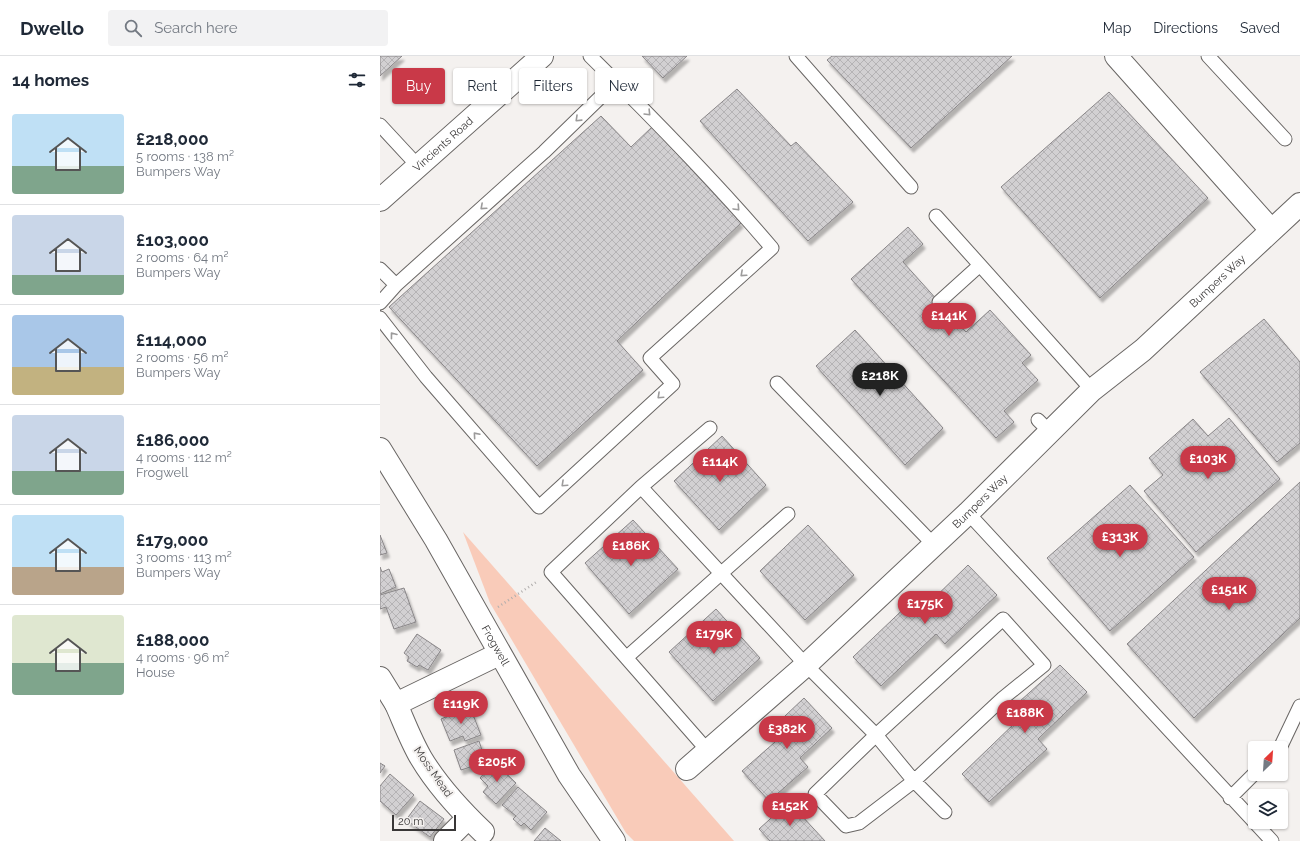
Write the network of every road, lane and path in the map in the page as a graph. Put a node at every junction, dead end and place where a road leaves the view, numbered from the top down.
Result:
1 (542, 56) edge
2 (590, 56) edge
3 (796, 56) edge
4 (1116, 56) edge
5 (1208, 56) edge
6 (602, 68) edge
7 (595, 102) edge
8 (637, 104) edge
9 (380, 125) edge
10 (1285, 139) dead end
11 (418, 166) junction
12 (911, 187) dead end
13 (380, 200) edge
14 (1300, 204) edge
15 (936, 216) dead end
16 (1271, 230) junction
17 (980, 265) junction
18 (380, 269) edge
19 (396, 285) junction
20 (939, 302) dead end
21 (380, 303) edge
22 (380, 318) edge
23 (777, 383) dead end
24 (1092, 390) junction
25 (710, 428) dead end
26 (380, 449) edge
27 (641, 487) junction
28 (968, 513) junction
29 (788, 514) dead end
30 (934, 545) junction
31 (551, 572) junction
32 (720, 572) junction
33 (480, 619) junction
34 (499, 654) junction
35 (627, 658) junction
36 (806, 665) junction
37 (380, 678) edge
38 (396, 704) junction
39 (1300, 706) edge
40 (876, 735) junction
41 (1283, 741) edge
42 (708, 751) junction
43 (687, 769) dead end
44 (914, 780) junction
45 (1248, 780) edge
46 (1230, 798) junction
47 (945, 812) dead end
48 (445, 841) edge
49 (614, 841) edge
50 (1272, 841) edge

1 - 11 street, Vincients Road
2 - 6 lane
3 - 12 lane
4 - 16 street
5 - 10 lane
7 -> 19 lane
8 -> 22 lane
9 - 11 lane
11 - 13 street, Vincients Road
14 - 16 street, Bumpers Way
15 - 17 lane
16 - 24 street, Bumpers Way
17 - 20 lane
17 - 24 lane
18 - 19 lane
19 - 21 lane
23 - 30 lane
24 - 28 street, Bumpers Way
25 - 27 lane
26 - 33 street, Frogwell
27 - 31 lane
27 - 32 lane
28 - 30 street, Bumpers Way
28 - 46 lane
29 - 32 lane
30 - 36 street, Bumpers Way
31 - 33 path
31 - 35 lane
32 - 35 lane
32 - 36 lane
33 - 34 street, Frogwell
34 - 38 street
34 - 49 street, Frogwell
35 - 42 lane
36 - 40 lane
36 - 42 street, Bumpers Way
37 - 38 street, Moss Mead
38 - 48 street, Moss Mead
39 - 41 lane
40 - 44 lane
40 - 44 lane
40 - 44 lane
42 - 43 street, Bumpers Way
44 - 47 lane
45 - 46 lane
46 - 50 lane

